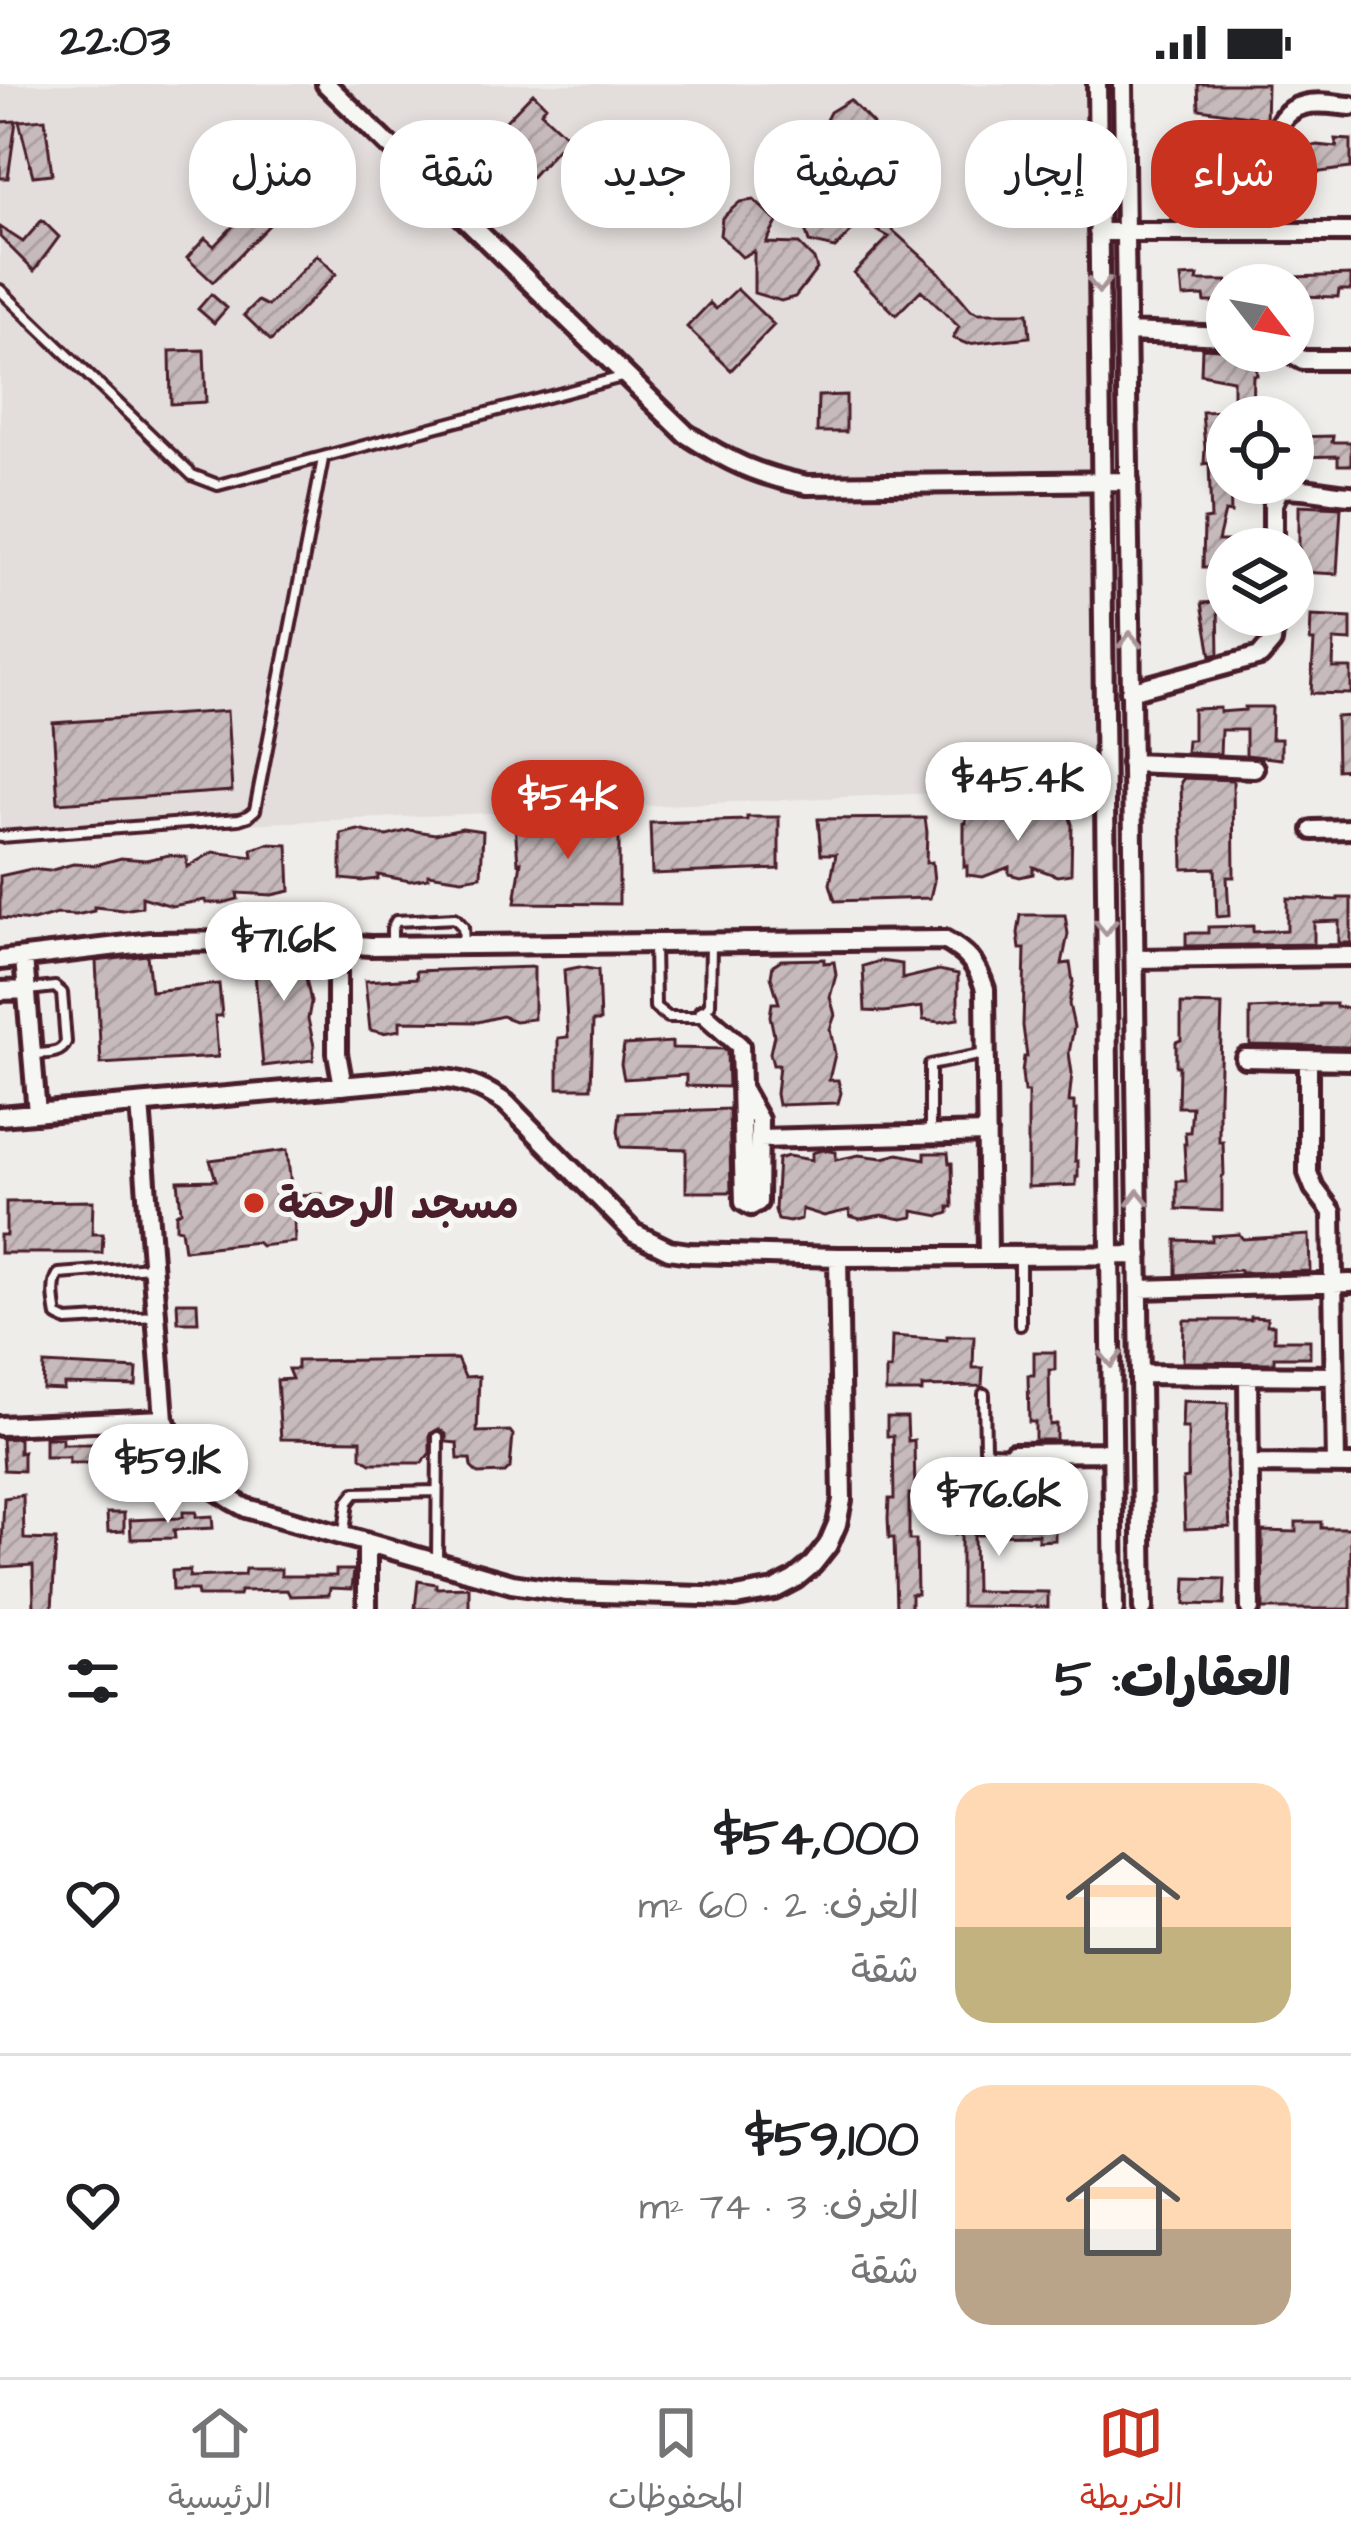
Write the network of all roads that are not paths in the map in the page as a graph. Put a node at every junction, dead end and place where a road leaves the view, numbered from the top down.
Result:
1 (326, 84) edge
2 (1097, 84) edge
3 (1123, 84) edge
4 (1351, 106) edge
5 (1098, 232) junction
6 (1125, 232) junction
7 (1276, 232) junction
8 (1351, 232) edge
9 (0, 290) edge
10 (1127, 332) junction
11 (1206, 335) edge
12 (1314, 360) edge
13 (1351, 360) edge
14 (626, 376) junction
15 (323, 458) junction
16 (1129, 481) junction
17 (1101, 482) junction
18 (1351, 495) edge
19 (1274, 528) edge
20 (1273, 636) edge
21 (1130, 691) junction
22 (1132, 763) junction
23 (1254, 767) dead end
24 (1351, 829) edge
25 (1313, 830) dead end
26 (0, 837) edge
27 (337, 934) junction
28 (711, 942) junction
29 (654, 943) junction
30 (392, 945) junction
31 (464, 945) junction
32 (1351, 956) edge
33 (24, 958) junction
34 (0, 959) edge
35 (1135, 959) junction
36 (27, 990) junction
37 (0, 991) edge
38 (704, 1014) junction
39 (32, 1054) junction
40 (986, 1054) junction
41 (1245, 1058) dead end
42 (1308, 1060) junction
43 (1351, 1060) edge
44 (343, 1086) junction
45 (140, 1104) junction
46 (37, 1113) junction
47 (0, 1116) edge
48 (986, 1133) junction
49 (930, 1135) junction
50 (1110, 1255) junction
51 (1139, 1255) junction
52 (988, 1256) junction
53 (1020, 1256) junction
54 (838, 1257) junction
55 (152, 1267) junction
56 (1342, 1284) edge
57 (1139, 1289) junction
58 (156, 1316) junction
59 (1020, 1325) dead end
60 (1140, 1374) junction
61 (1248, 1375) junction
62 (1334, 1376) junction
63 (984, 1394) dead end
64 (164, 1419) junction
65 (0, 1426) edge
66 (438, 1437) dead end
67 (1112, 1452) junction
68 (1013, 1453) joint
69 (1249, 1464) junction
70 (1343, 1465) edge
71 (437, 1491) junction
72 (344, 1537) junction
73 (368, 1544) junction
74 (436, 1564) junction
75 (538, 1589) junction
76 (636, 1601) edge
77 (367, 1609) edge
78 (538, 1609) edge
79 (1114, 1609) edge
80 (1143, 1609) edge
81 (1250, 1609) edge

1 - 14 street
2 - 5 street
3 - 6 street
4 - 7 street
5 - 6 street
5 -> 17 street
6 - 7 street
6 - 10 street
7 - 8 street
9 - 15 lane
10 - 11 street
10 - 16 street
12 - 13 street
14 - 15 lane
14 - 17 street
15 - 26 lane
16 - 17 street
21 -> 16 street
17 -> 50 street
18 - 19 street
20 - 21 street
21 - 22 street
22 - 23 street
22 - 35 street
24 - 25 street
27 - 30 street
27 - 33 street
27 - 44 street
28 - 29 street
28 - 38 lane
28 - 40 street
29 - 31 street
29 - 38 lane
30 - 31 street
30 - 31 lane
32 - 35 street
33 - 34 street
33 - 36 street
51 -> 35 street
36 - 37 street
36 - 39 street
36 - 39 lane
38 - 49 street
39 - 46 street
40 - 48 street
40 - 49 lane
41 - 42 street
42 - 43 street
42 - 56 street
44 - 45 street
44 - 54 street
45 - 46 street
45 - 55 street
46 - 47 street
48 - 49 street
48 - 52 street
50 - 51 street
50 - 53 street
50 -> 67 street
51 - 57 street
52 - 53 street
52 - 54 street
53 - 59 lane
54 - 76 street
55 - 58 street
55 - 58 lane
56 - 57 street
56 - 62 street
57 - 60 street
58 - 64 street
60 - 61 street
60 - 80 street
61 - 62 street
61 - 69 street
62 - 70 street
63 - 68 lane
64 - 65 street
64 - 72 street
66 - 71 lane
67 - 68 street
67 - 79 street
69 - 70 street
69 - 81 street
71 - 72 lane
71 - 74 lane
72 - 73 street
73 - 74 street
73 - 77 street
74 - 75 street
75 - 76 street
75 - 78 street

